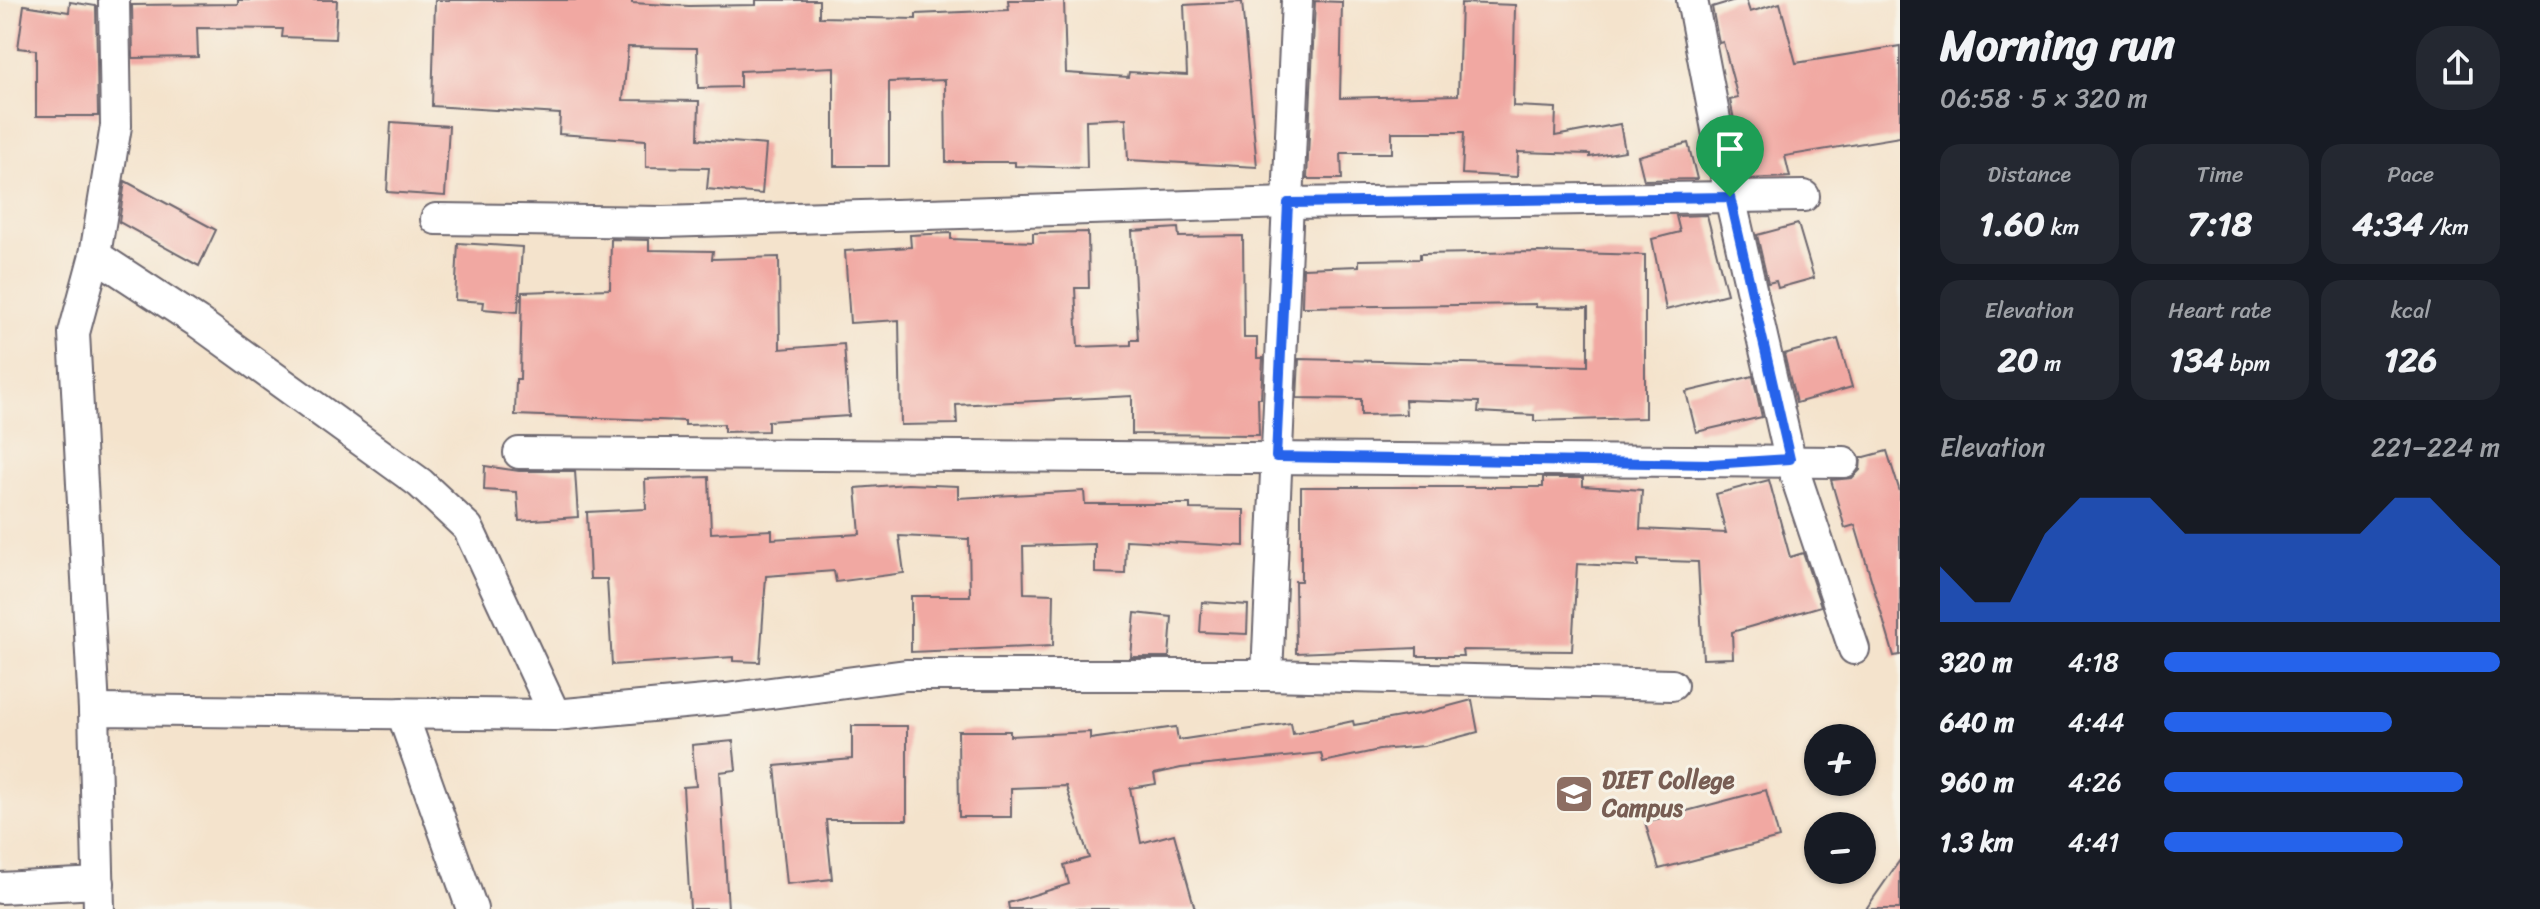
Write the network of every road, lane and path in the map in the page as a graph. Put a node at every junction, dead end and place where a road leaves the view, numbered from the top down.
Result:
1 (114, 0) edge
2 (1297, 0) edge
3 (1692, 0) edge
4 (1804, 196) dead end
5 (1730, 197) junction
6 (1288, 203) junction
7 (436, 219) dead end
8 (95, 255) junction
9 (519, 453) dead end
10 (1276, 457) junction
11 (1790, 459) junction
12 (1844, 462) dead end
13 (1854, 649) dead end
14 (1267, 675) junction
15 (1672, 685) dead end
16 (94, 710) junction
17 (402, 713) junction
18 (555, 715) junction
19 (0, 888) edge
20 (99, 896) edge
21 (472, 909) edge

1 - 8 street
2 - 6 street
3 - 5 street
4 - 5 street
5 - 6 street
5 - 11 street
6 - 7 street
6 - 10 street
8 - 16 street
8 - 18 street
9 - 10 street
10 - 11 street
10 - 14 street
11 - 12 street
11 - 13 street
14 - 15 street
14 - 18 street
16 - 17 street
16 - 20 street
17 - 18 street
17 - 21 street
19 - 20 street

